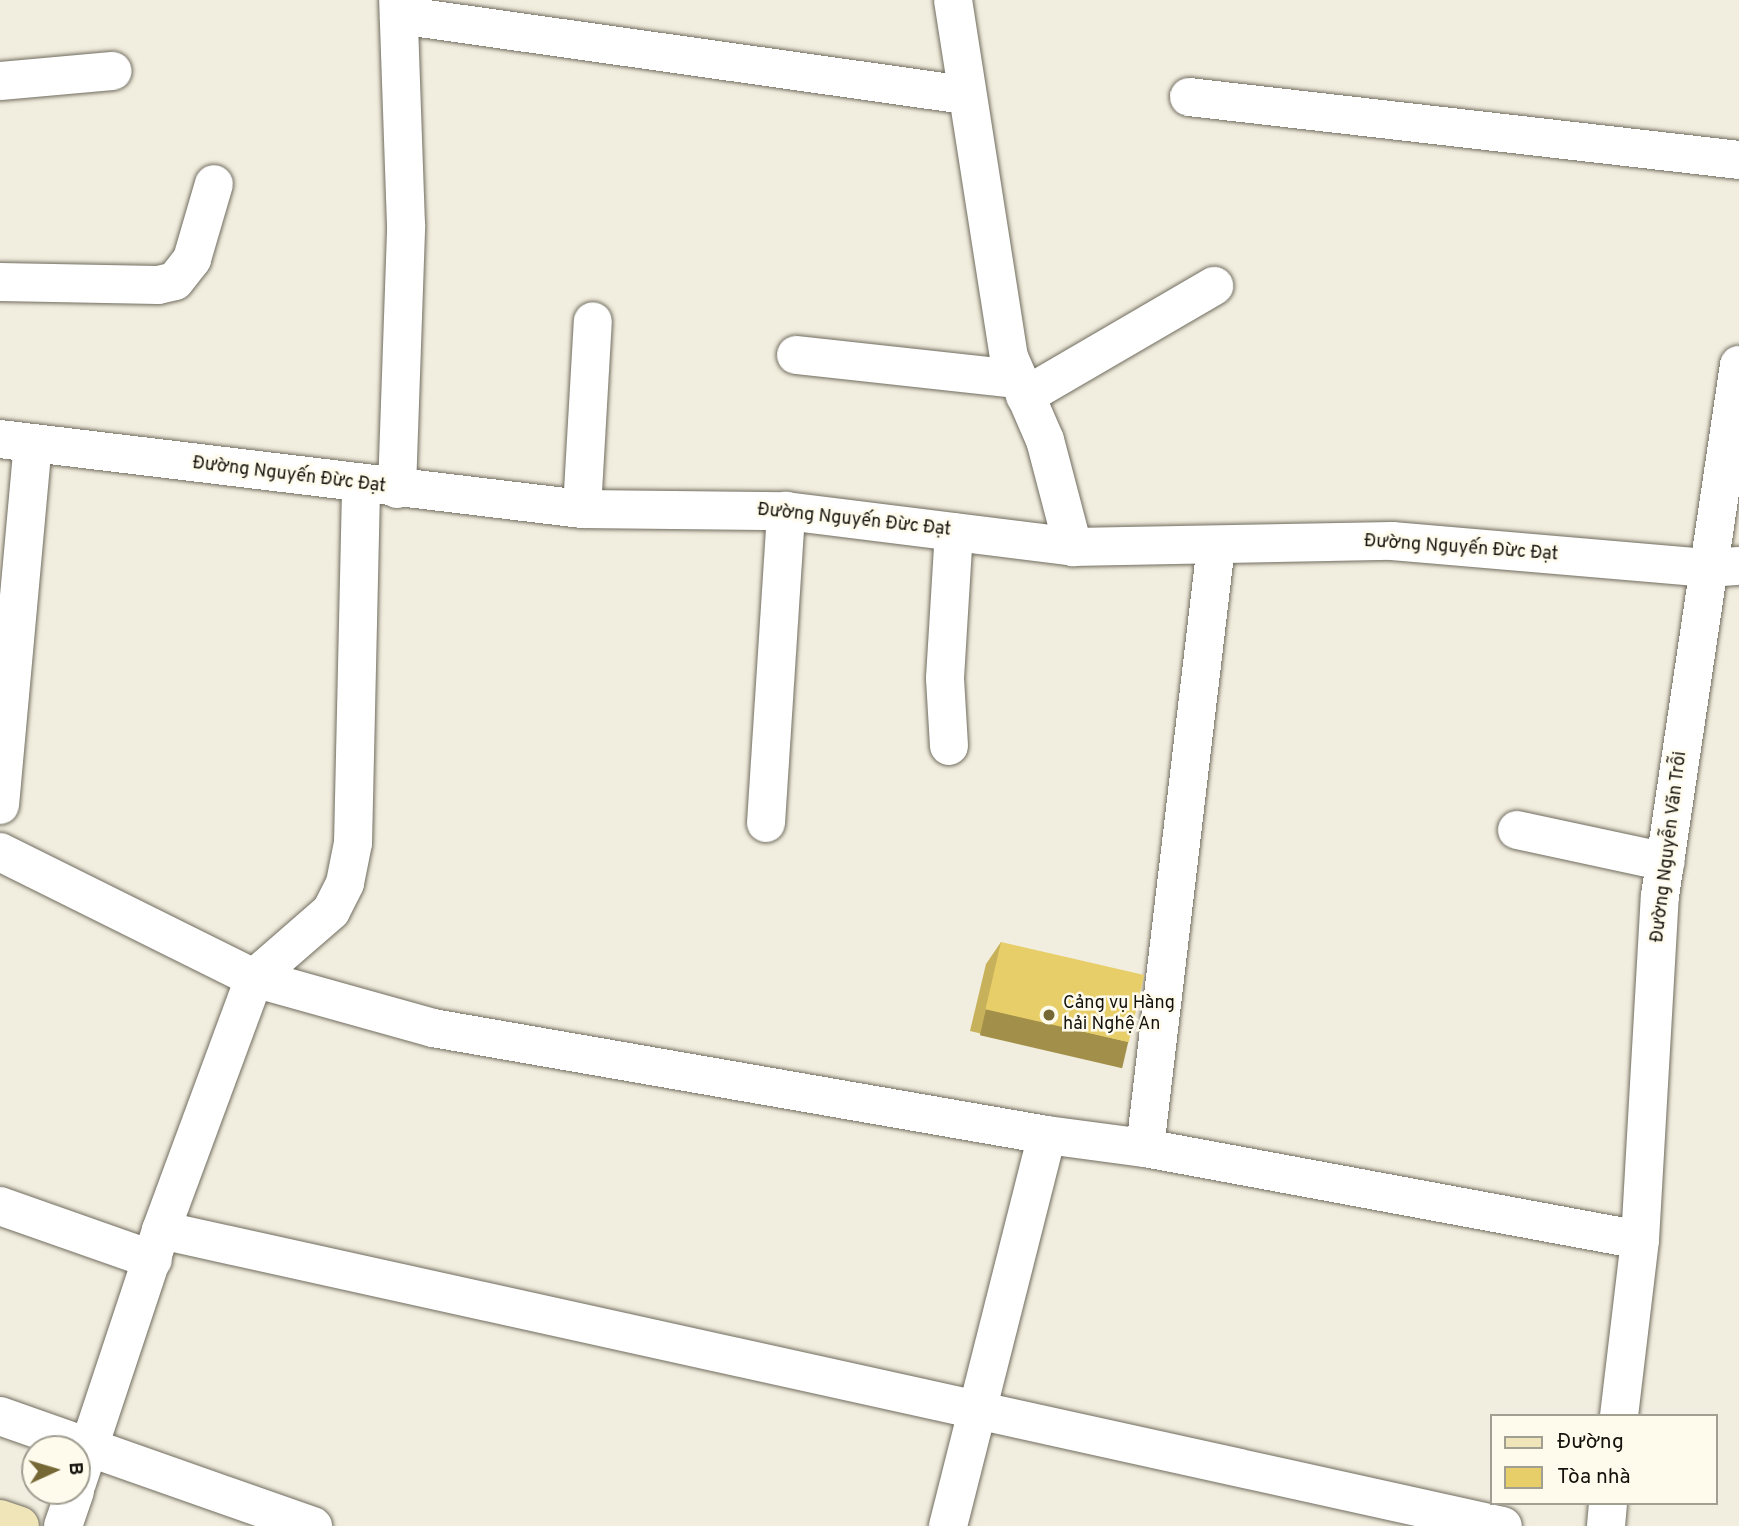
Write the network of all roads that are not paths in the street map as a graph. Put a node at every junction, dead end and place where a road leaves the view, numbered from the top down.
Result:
1 (953, 0) edge
2 (398, 7) edge
3 (113, 71) dead end
4 (0, 81) edge
5 (965, 95) junction
6 (1189, 97) dead end
7 (1739, 160) edge
8 (214, 184) dead end
9 (0, 282) edge
10 (1213, 286) dead end
11 (593, 321) dead end
12 (796, 355) dead end
13 (1739, 365) edge
14 (1021, 387) junction
15 (17, 442) edge
16 (379, 487) junction
17 (582, 509) junction
18 (786, 511) junction
19 (954, 531) junction
20 (1216, 545) junction
21 (1073, 547) junction
22 (1724, 567) edge
23 (949, 746) dead end
24 (0, 805) edge
25 (766, 822) dead end
26 (1517, 830) dead end
27 (0, 852) edge
28 (1666, 862) junction
29 (254, 978) junction
30 (1047, 1135) junction
31 (1145, 1148) junction
32 (0, 1206) edge
33 (1640, 1240) junction
34 (157, 1245) junction
35 (974, 1411) junction
36 (1619, 1414) edge
37 (0, 1416) edge
38 (31, 1435) edge
39 (91, 1439) edge
40 (91, 1468) edge
41 (70, 1505) edge
42 (1608, 1505) edge
43 (0, 1519) edge
44 (20, 1526) edge
45 (63, 1526) edge
46 (313, 1526) edge
47 (948, 1526) edge
48 (1503, 1526) edge
49 (1606, 1526) edge

1 - 5 street
2 - 5 street
2 - 16 street
3 - 4 street
5 - 14 street
6 - 7 street
8 - 9 street
10 - 14 street
11 - 17 street
12 - 14 street
13 - 22 street, Đường Nguyễn Văn Trỗi
14 - 21 street
15 - 16 street, Đường Nguyến Đừc Đạt
15 - 24 street
16 - 17 street, Đường Nguyến Đừc Đạt
16 - 29 street
17 - 18 street, Đường Nguyến Đừc Đạt
18 - 19 street, Đường Nguyến Đừc Đạt
18 - 25 street
19 - 21 street, Đường Nguyến Đừc Đạt
19 - 23 street
20 - 21 street, Đường Nguyến Đừc Đạt
20 - 22 street, Đường Nguyến Đừc Đạt
20 - 31 street
22 - 28 street, Đường Nguyễn Văn Trỗi
26 - 28 street
27 - 29 street
28 - 33 street, Đường Nguyễn Văn Trỗi
29 - 30 street
29 - 34 street
30 - 31 street
30 - 35 street
31 - 33 street
32 - 34 street
33 - 36 street, Đường Nguyễn Văn Trỗi
34 - 35 street
34 - 39 street
35 - 47 street
35 - 48 street
37 - 38 street
40 - 46 street
41 - 45 street
42 - 49 street
43 - 44 main road

